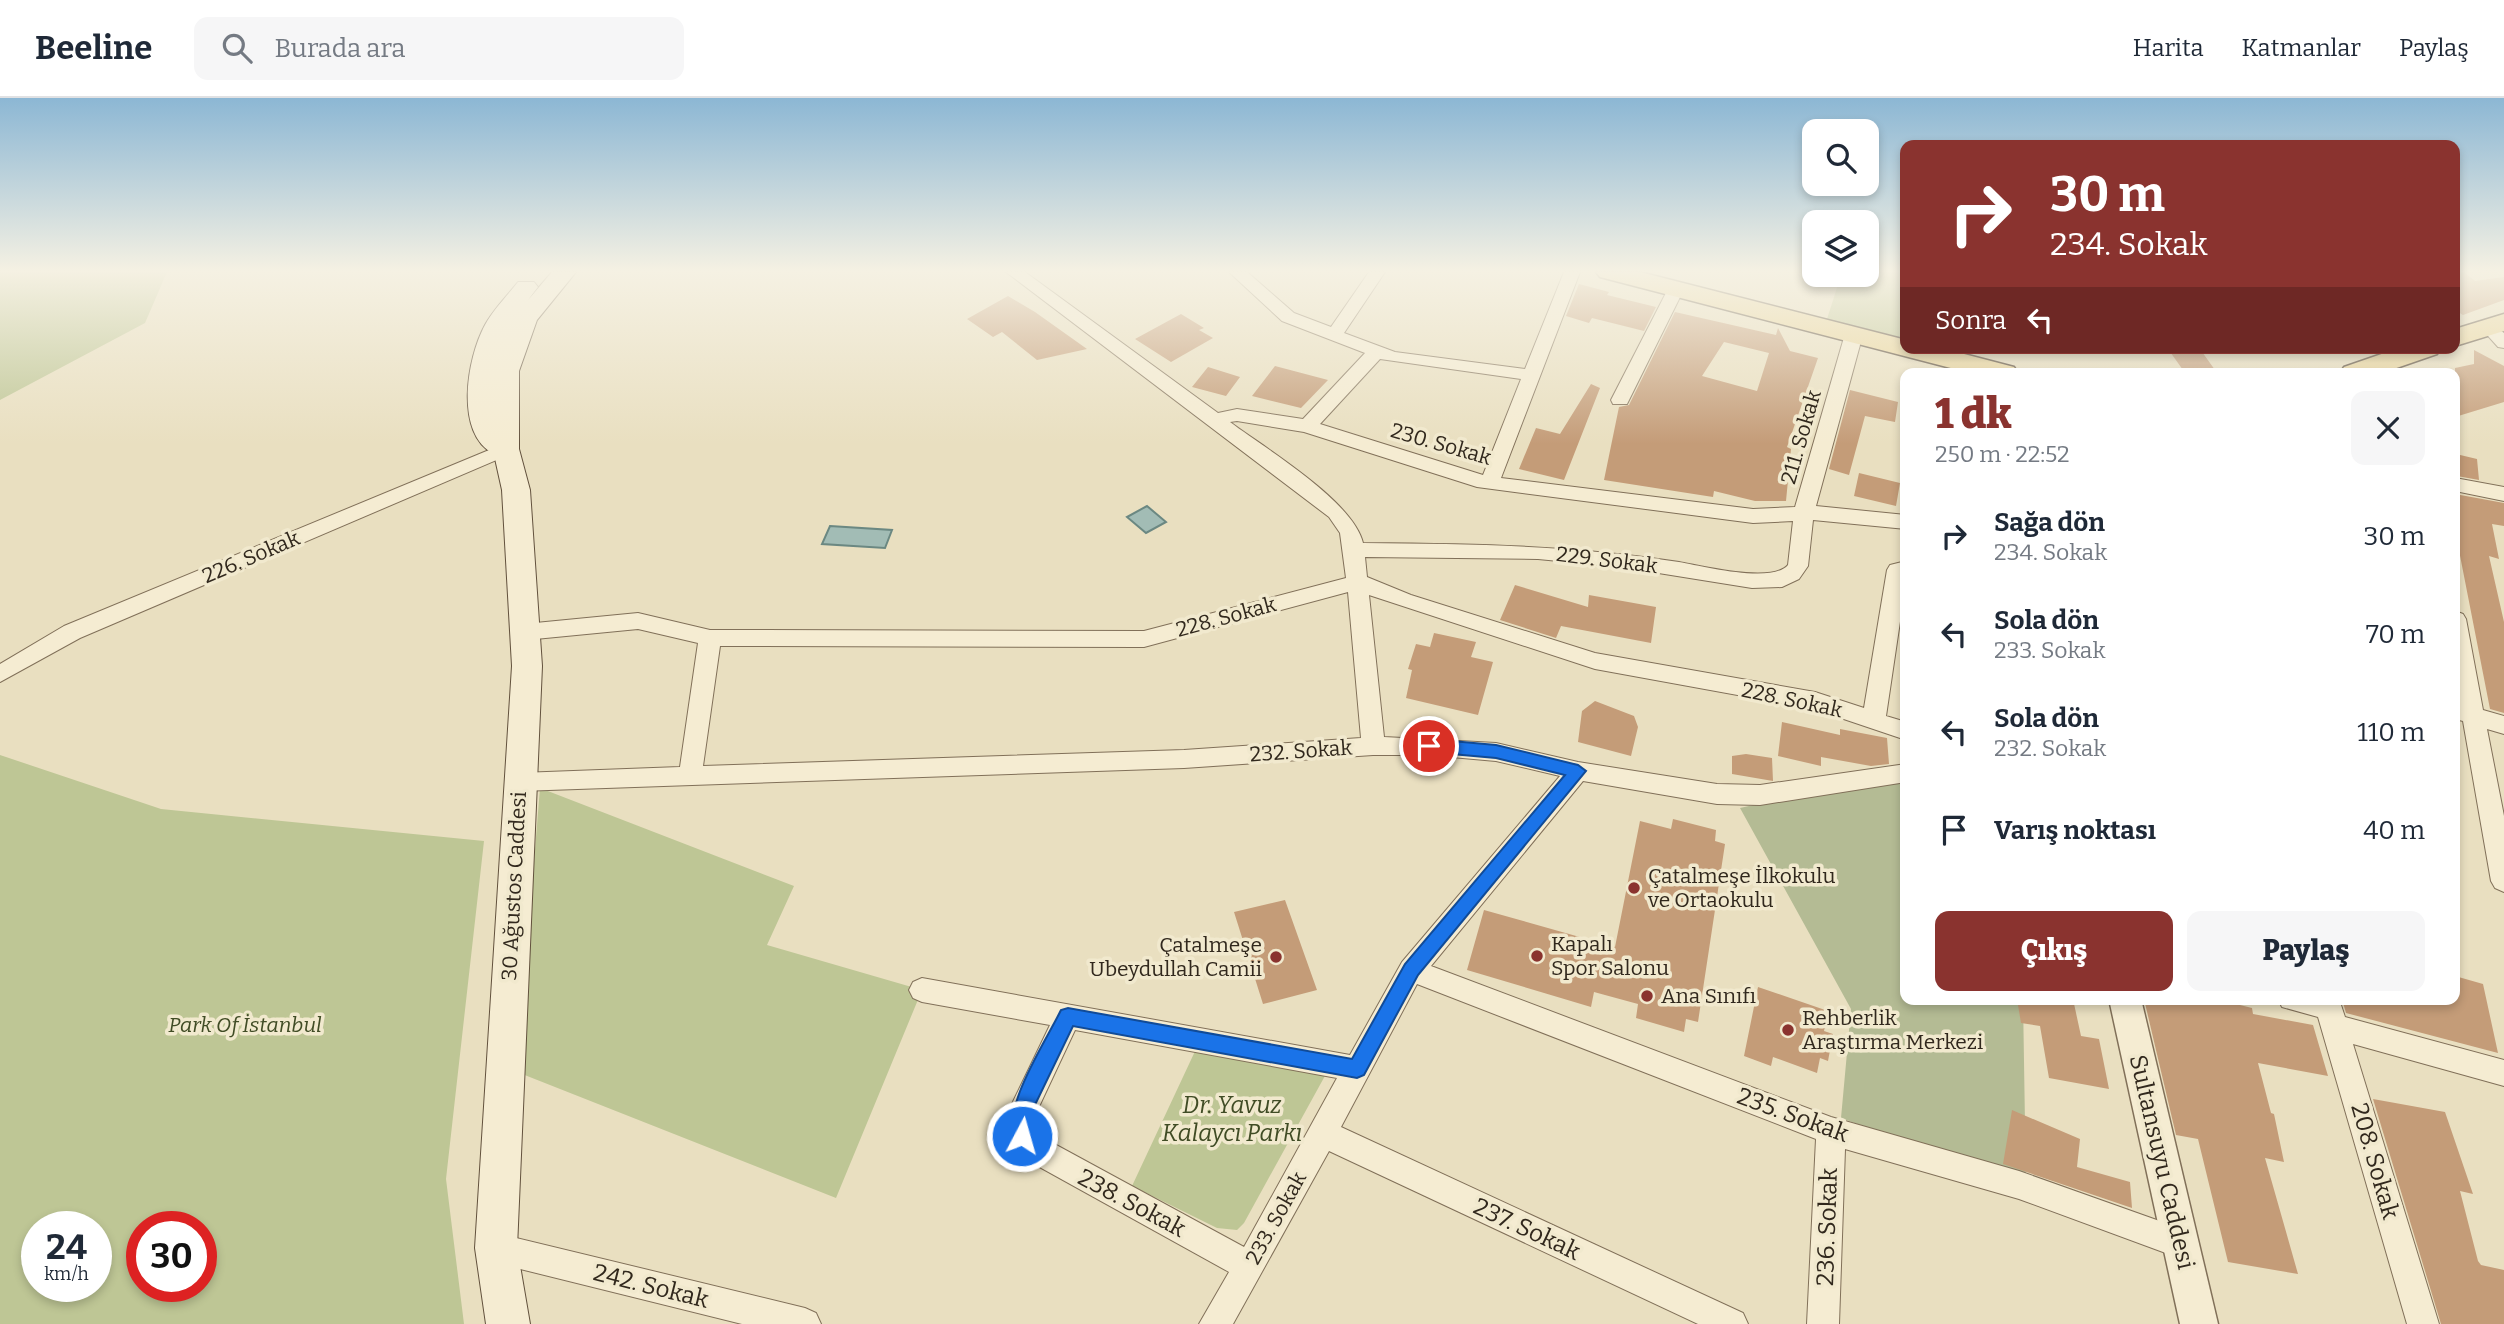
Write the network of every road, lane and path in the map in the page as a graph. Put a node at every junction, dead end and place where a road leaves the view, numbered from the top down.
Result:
1 (495, 329) edge
2 (521, 329) edge
3 (1092, 329) edge
4 (1319, 329) edge
5 (1338, 329) edge
6 (1550, 329) edge
7 (1656, 329) edge
8 (1835, 329) edge
9 (2499, 331) edge
10 (1854, 334) junction
11 (1334, 335) junction
12 (2460, 337) edge
13 (1900, 346) edge
14 (1377, 351) junction
15 (1930, 354) edge
16 (2409, 354) edge
17 (1985, 368) edge
18 (2369, 368) edge
19 (1532, 375) junction
20 (1620, 400) dead end
21 (1215, 419) junction
22 (1307, 426) junction
23 (506, 449) junction
24 (1490, 482) junction
25 (2460, 485) edge
26 (2504, 494) edge
27 (1804, 512) junction
28 (1900, 521) edge
29 (1354, 550) junction
30 (1900, 569) edge
31 (1358, 582) junction
32 (525, 632) junction
33 (710, 638) junction
34 (2460, 671) edge
35 (0, 674) edge
36 (2464, 712) edge
37 (1874, 720) junction
38 (2504, 725) edge
39 (1900, 729) edge
40 (1373, 746) junction
41 (1578, 771) junction
42 (1900, 774) edge
43 (690, 776) junction
44 (520, 782) junction
45 (2504, 881) edge
46 (1411, 970) junction
47 (922, 990) dead end
48 (2125, 1005) edge
49 (2310, 1005) edge
50 (2330, 1011) edge
51 (1068, 1016) junction
52 (1357, 1069) junction
53 (2504, 1073) edge
54 (1831, 1131) junction
55 (1322, 1133) junction
56 (2182, 1244) junction
57 (496, 1248) junction
58 (1250, 1267) junction
59 (508, 1324) edge
60 (805, 1324) edge
61 (1215, 1324) edge
62 (1732, 1324) edge
63 (1823, 1324) edge
64 (2199, 1324) edge
65 (2423, 1324) edge

1 - 23 main road, 30 Ağustos Caddesi
2 - 23 main road, 30 Ağustos Caddesi
3 - 21 street
4 - 11 street
5 - 11 street
6 - 19 street
7 - 20 street
8 - 10 main road
9 - 12 main road
10 - 13 main road
10 - 27 street, 211. Sokak
11 - 14 street
14 - 19 street
14 - 22 street
15 - 17 main road
16 - 18 main road
19 - 24 street
21 - 22 street, 230. Sokak
21 - 29 street
22 - 24 street, 230. Sokak
23 - 32 main road, 30 Ağustos Caddesi
23 - 35 street, 226. Sokak
24 - 27 street, 230. Sokak
25 - 26 street
27 - 28 street, 230. Sokak
27 - 29 street, 229. Sokak
29 - 31 street
30 - 37 street
31 - 33 street, 228. Sokak
31 - 37 street, 228. Sokak
31 - 40 street
32 - 33 street, 228. Sokak
32 - 44 main road, 30 Ağustos Caddesi
33 - 43 street
34 - 36 street
36 - 38 street
36 - 45 street
37 - 39 street, 228. Sokak
40 - 41 street, 232. Sokak
40 - 43 street, 232. Sokak
41 - 42 street, 232. Sokak
41 - 46 street, 233. Sokak
43 - 44 street, 232. Sokak
44 - 57 main road, 30 Ağustos Caddesi
46 - 52 street, 233. Sokak
46 - 54 street, 235. Sokak
47 - 51 street
48 - 56 street, Sultansuyu Caddesi
49 - 50 street
50 - 53 street
50 - 65 street, 208. Sokak
51 - 52 street
51 - 58 street, 238. Sokak
52 - 55 street, 233. Sokak
54 - 56 street, 235. Sokak
54 - 63 street, 236. Sokak
55 - 58 street, 233. Sokak
55 - 62 street, 237. Sokak
56 - 64 street, Sultansuyu Caddesi
57 - 59 main road, 30 Ağustos Caddesi
57 - 60 street, 242. Sokak
58 - 61 street, 233. Sokak

